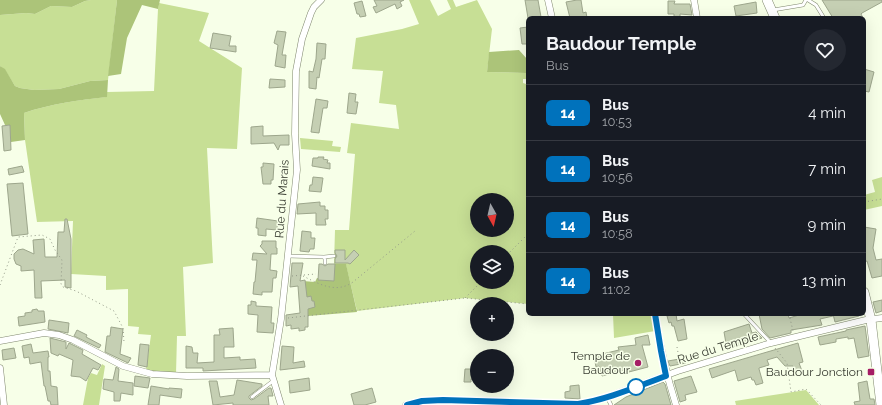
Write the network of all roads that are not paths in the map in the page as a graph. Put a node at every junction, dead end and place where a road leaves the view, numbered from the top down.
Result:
1 (548, 0) edge
2 (690, 0) edge
3 (695, 0) edge
4 (767, 0) edge
5 (807, 0) edge
6 (319, 1) edge
7 (773, 14) edge
8 (552, 16) edge
9 (697, 16) edge
10 (823, 16) edge
11 (288, 256) junction
12 (334, 256) dead end
13 (324, 257) junction
14 (325, 264) dead end
15 (866, 300) edge
16 (655, 316) edge
17 (746, 316) edge
18 (882, 318) edge
19 (871, 320) junction
20 (0, 341) edge
21 (771, 343) junction
22 (0, 368) edge
23 (666, 376) junction
24 (272, 378) junction
25 (252, 397) dead end
26 (607, 397) junction
27 (4, 405) edge
28 (282, 405) edge
29 (406, 405) edge
30 (611, 405) edge
31 (676, 405) edge
32 (881, 405) edge

1 - 8 street
2 - 3 street
3 - 9 street
4 - 7 main road
5 - 7 lane
5 - 10 lane
6 - 11 street, Rue du Marais
11 - 13 lane
11 - 24 street, Rue du Marais
12 - 13 lane
13 - 14 lane
15 - 19 main road
16 - 23 street
17 - 21 lane
18 - 19 street, Rue du Temple
19 - 21 street, Rue du Temple
19 - 32 main road
20 - 24 street
21 - 23 street, Rue du Temple
22 - 27 street
23 - 26 street, Rue du Temple
23 - 31 street
24 - 25 lane
24 - 28 street, Rue du Marais
26 - 29 street, Rue du Temple
26 - 30 lane

